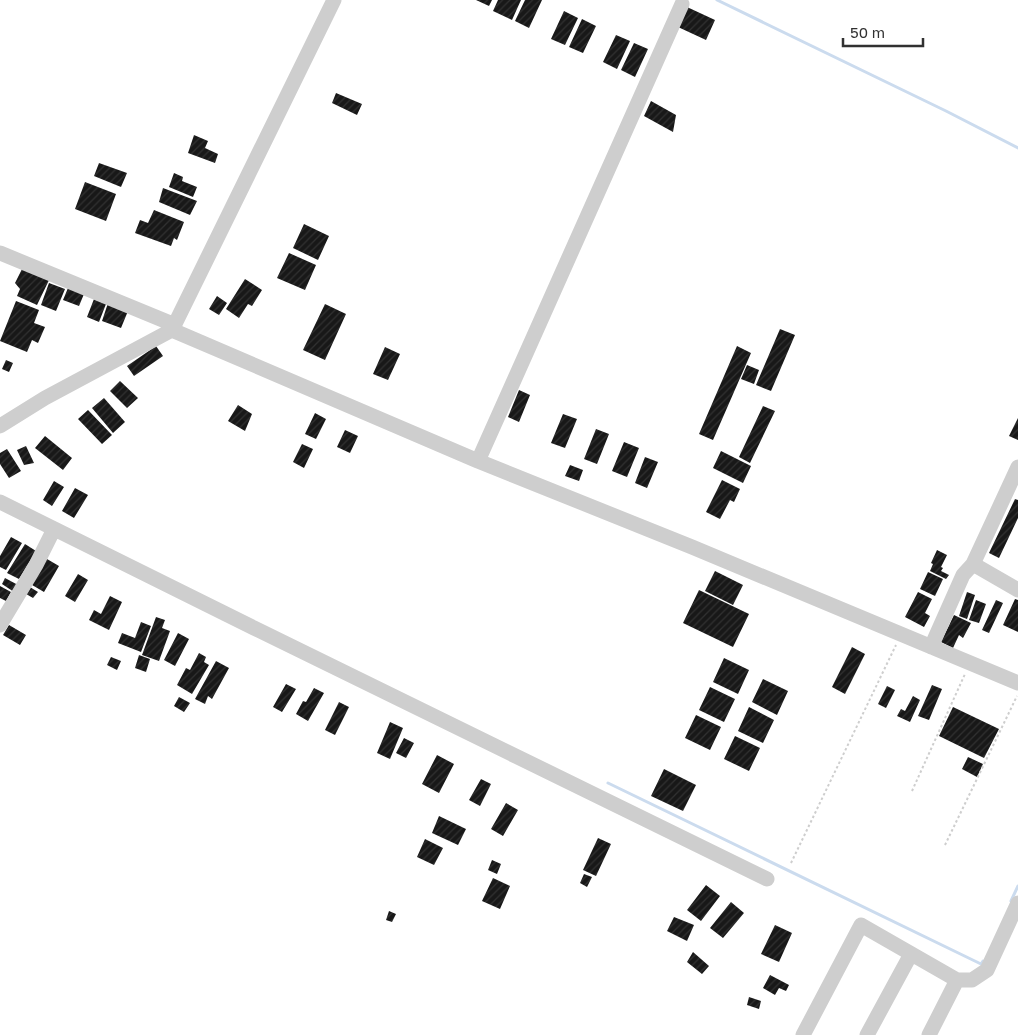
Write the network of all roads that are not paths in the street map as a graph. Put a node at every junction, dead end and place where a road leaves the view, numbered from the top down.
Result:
1 (334, 0) edge
2 (682, 4) dead end
3 (0, 253) edge
4 (173, 328) junction
5 (0, 426) edge
6 (478, 461) junction
7 (1018, 467) edge
8 (0, 502) edge
9 (54, 530) junction
10 (973, 564) junction
11 (1018, 590) edge
12 (0, 625) edge
13 (931, 647) junction
14 (1018, 682) edge
15 (767, 880) dead end
16 (1018, 903) edge
17 (911, 954) junction
18 (957, 980) junction
19 (803, 1035) edge
20 (867, 1035) edge
21 (929, 1035) edge

1 - 4 street
2 - 6 street
3 - 4 street
4 - 5 street
4 - 6 street
6 - 13 street
7 - 10 street
8 - 9 street
9 - 12 street
9 - 15 street
10 - 11 street
10 - 13 street
13 - 14 street
16 - 18 street
17 - 18 street
17 - 19 street
17 - 20 street
18 - 21 street

